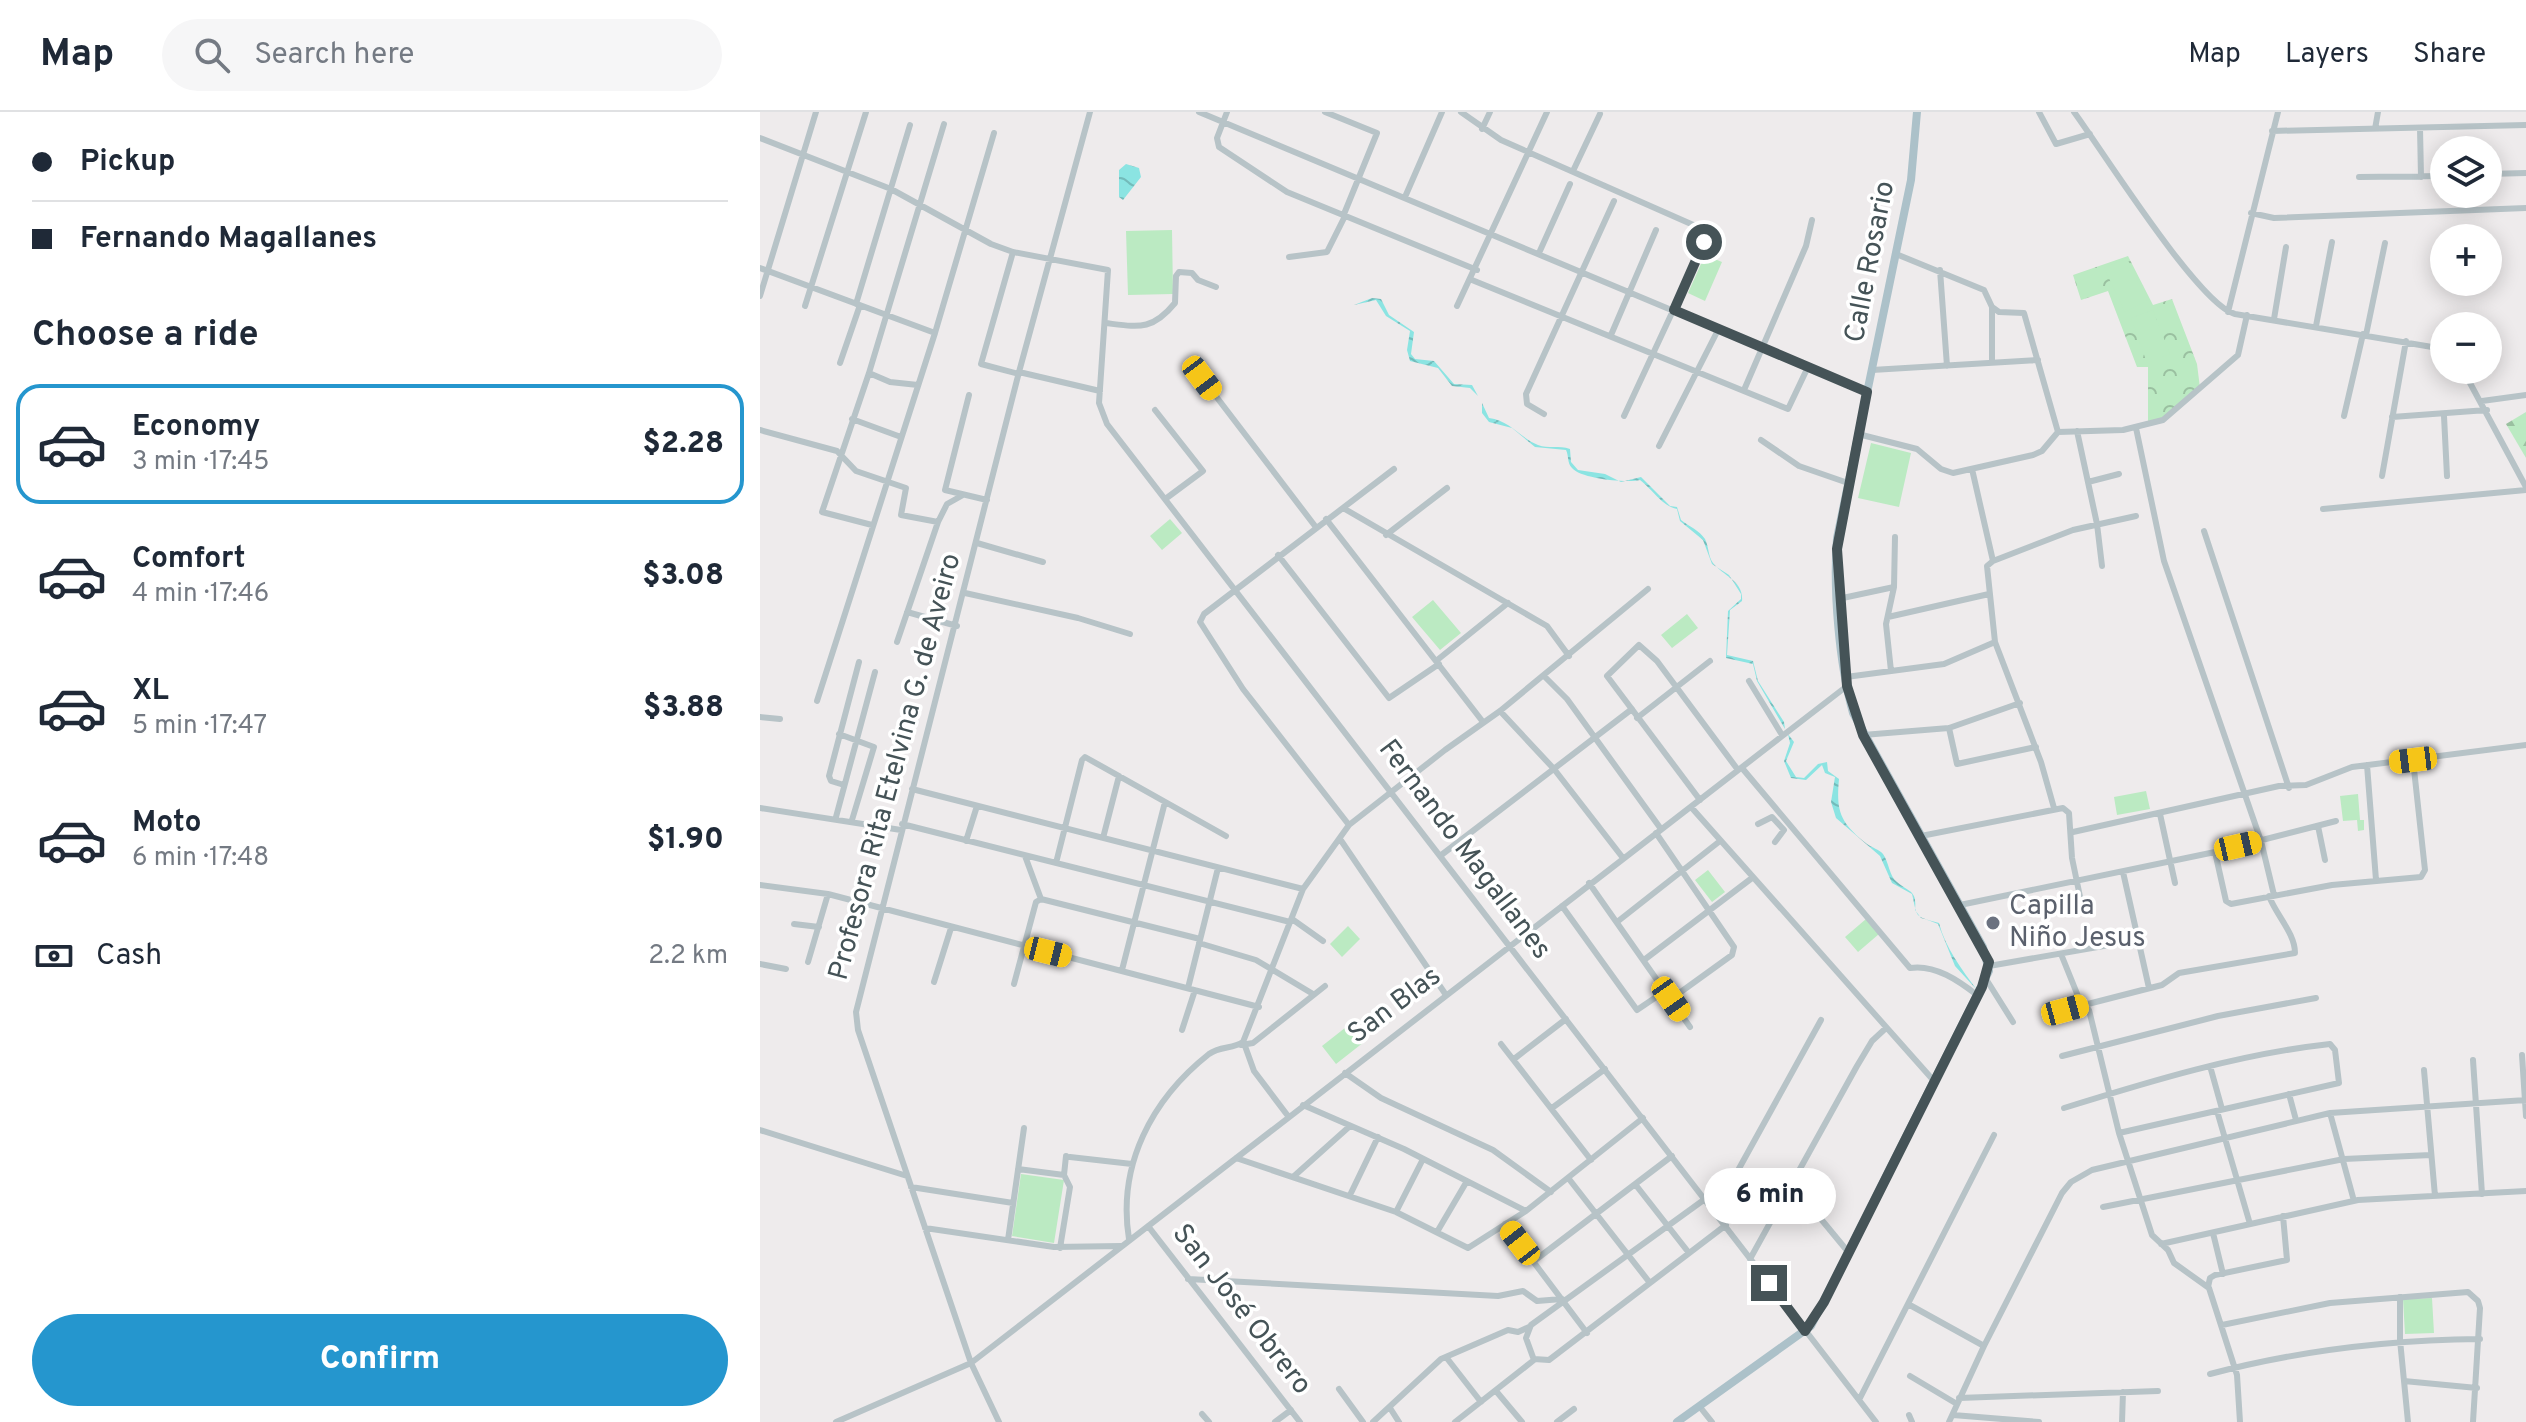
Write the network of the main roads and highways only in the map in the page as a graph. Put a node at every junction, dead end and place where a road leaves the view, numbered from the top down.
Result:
1 (1917, 112) edge
2 (1677, 1422) edge

1 - 2 main road, Calle Rosario

